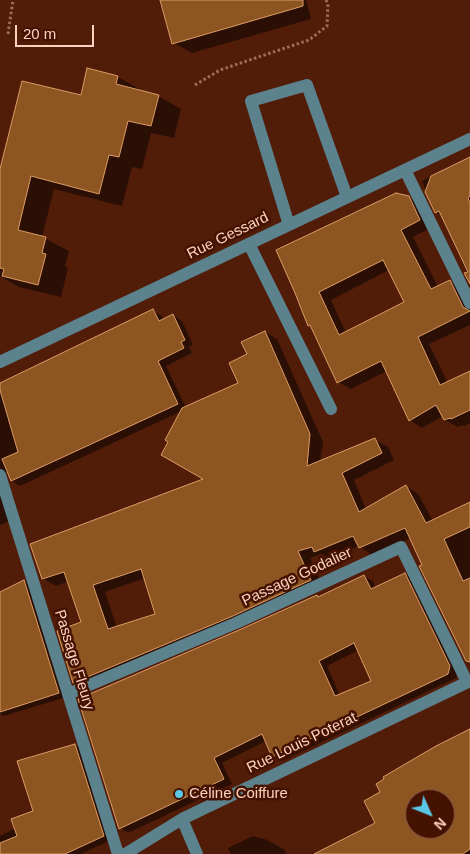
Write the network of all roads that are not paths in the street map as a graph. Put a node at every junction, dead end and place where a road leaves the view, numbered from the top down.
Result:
1 (470, 139) edge
2 (405, 170) junction
3 (347, 197) junction
4 (289, 225) junction
5 (249, 244) junction
6 (470, 303) edge
7 (0, 362) edge
8 (331, 409) dead end
9 (0, 475) edge
10 (469, 682) edge
11 (68, 694) junction
12 (182, 819) junction
13 (118, 854) edge
14 (125, 854) edge
15 (197, 854) edge

1 - 2 street, Rue Gessard
2 - 3 street, Rue Gessard
2 - 6 street
3 - 4 street, Rue Gessard
3 - 4 street
4 - 5 street, Rue Gessard
5 - 7 street, Rue Gessard
5 - 8 street
9 - 11 street, Passage Fleury
10 - 11 street, Passage Godalier
10 - 12 street, Rue Louis Poterat
11 - 13 street, Passage Fleury
12 - 14 street, Rue Louis Poterat
12 - 15 street

